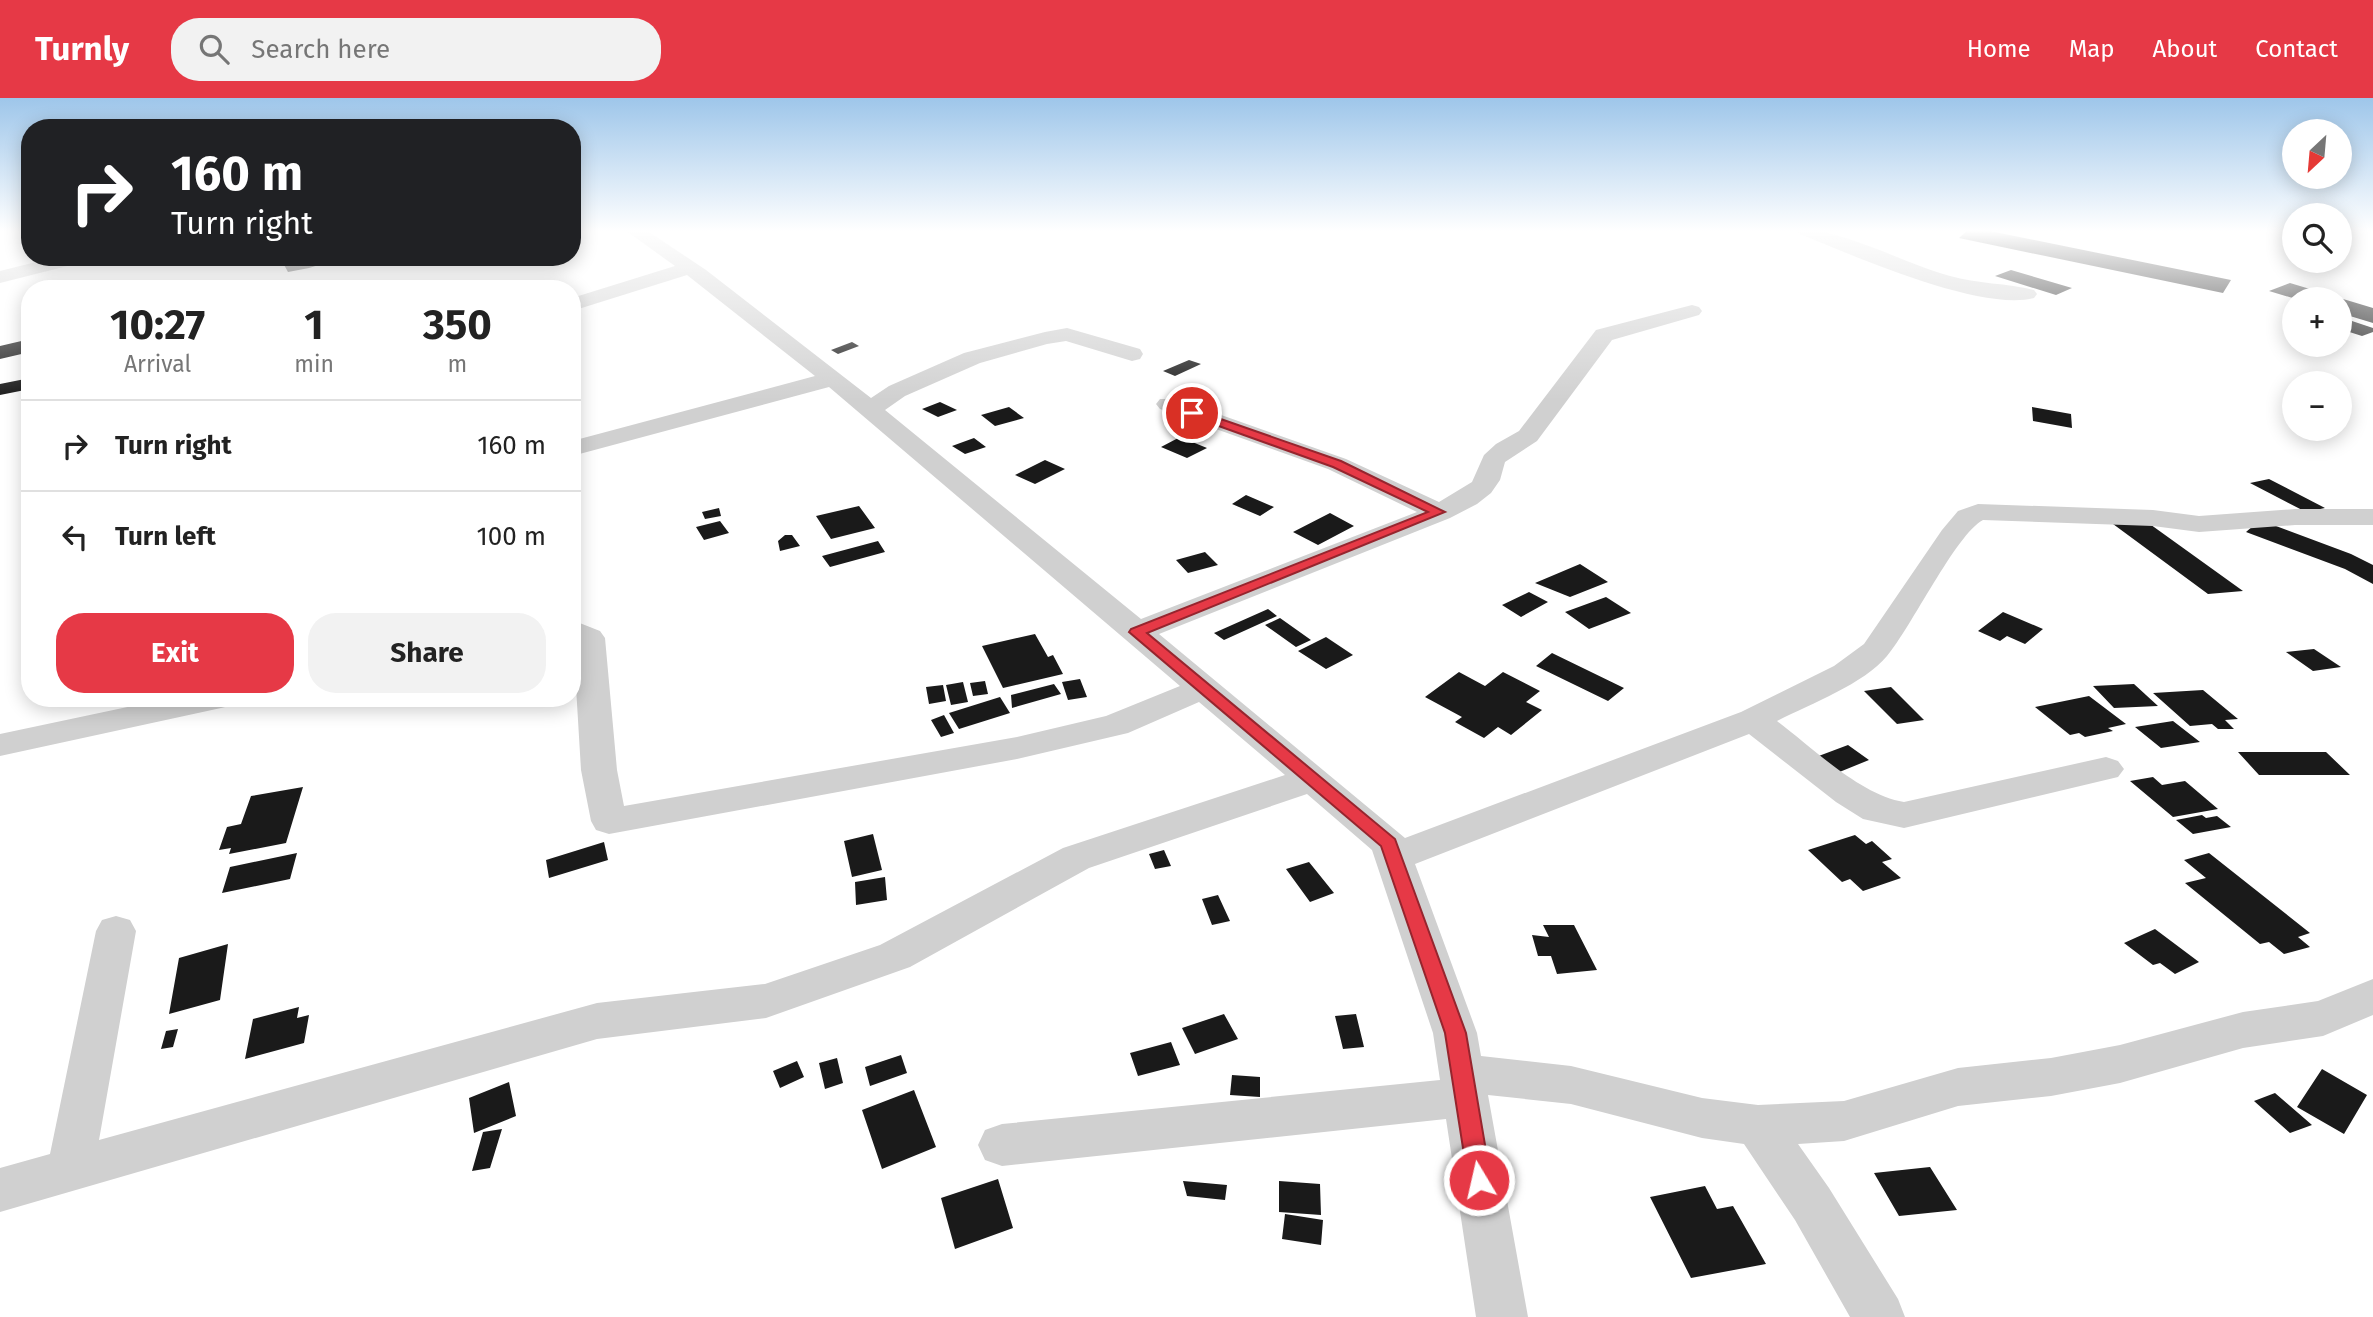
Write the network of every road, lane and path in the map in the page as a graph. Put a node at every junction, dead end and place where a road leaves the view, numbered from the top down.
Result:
1 (629, 287) edge
2 (713, 287) edge
3 (1976, 287) edge
4 (2027, 294) dead end
5 (581, 302) edge
6 (1692, 311) dead end
7 (1132, 354) dead end
8 (832, 379) junction
9 (1168, 404) dead end
10 (870, 410) junction
11 (581, 447) edge
12 (1439, 512) junction
13 (2373, 517) edge
14 (1136, 632) junction
15 (581, 634) edge
16 (1204, 688) junction
17 (179, 707) edge
18 (1753, 720) junction
19 (0, 745) edge
20 (2106, 769) dead end
21 (1312, 779) junction
22 (1394, 857) junction
23 (116, 931) dead end
24 (2373, 996) edge
25 (1464, 1085) junction
26 (1758, 1125) junction
27 (1002, 1145) dead end
28 (70, 1171) junction
29 (0, 1190) edge
30 (1502, 1317) edge
31 (1879, 1317) edge

1 - 5 street
2 - 8 street
3 - 4 street
6 - 12 street
7 - 10 street
8 - 10 street
8 - 11 street
9 - 12 street
10 - 14 street
12 - 14 street
13 - 18 street
14 - 16 street
15 - 16 street
16 - 21 street
17 - 19 street
18 - 20 street
18 - 22 street
21 - 22 street
21 - 28 street
22 - 25 street
23 - 28 street
24 - 26 street
25 - 26 street
25 - 27 street
25 - 30 street
26 - 31 street
28 - 29 street

